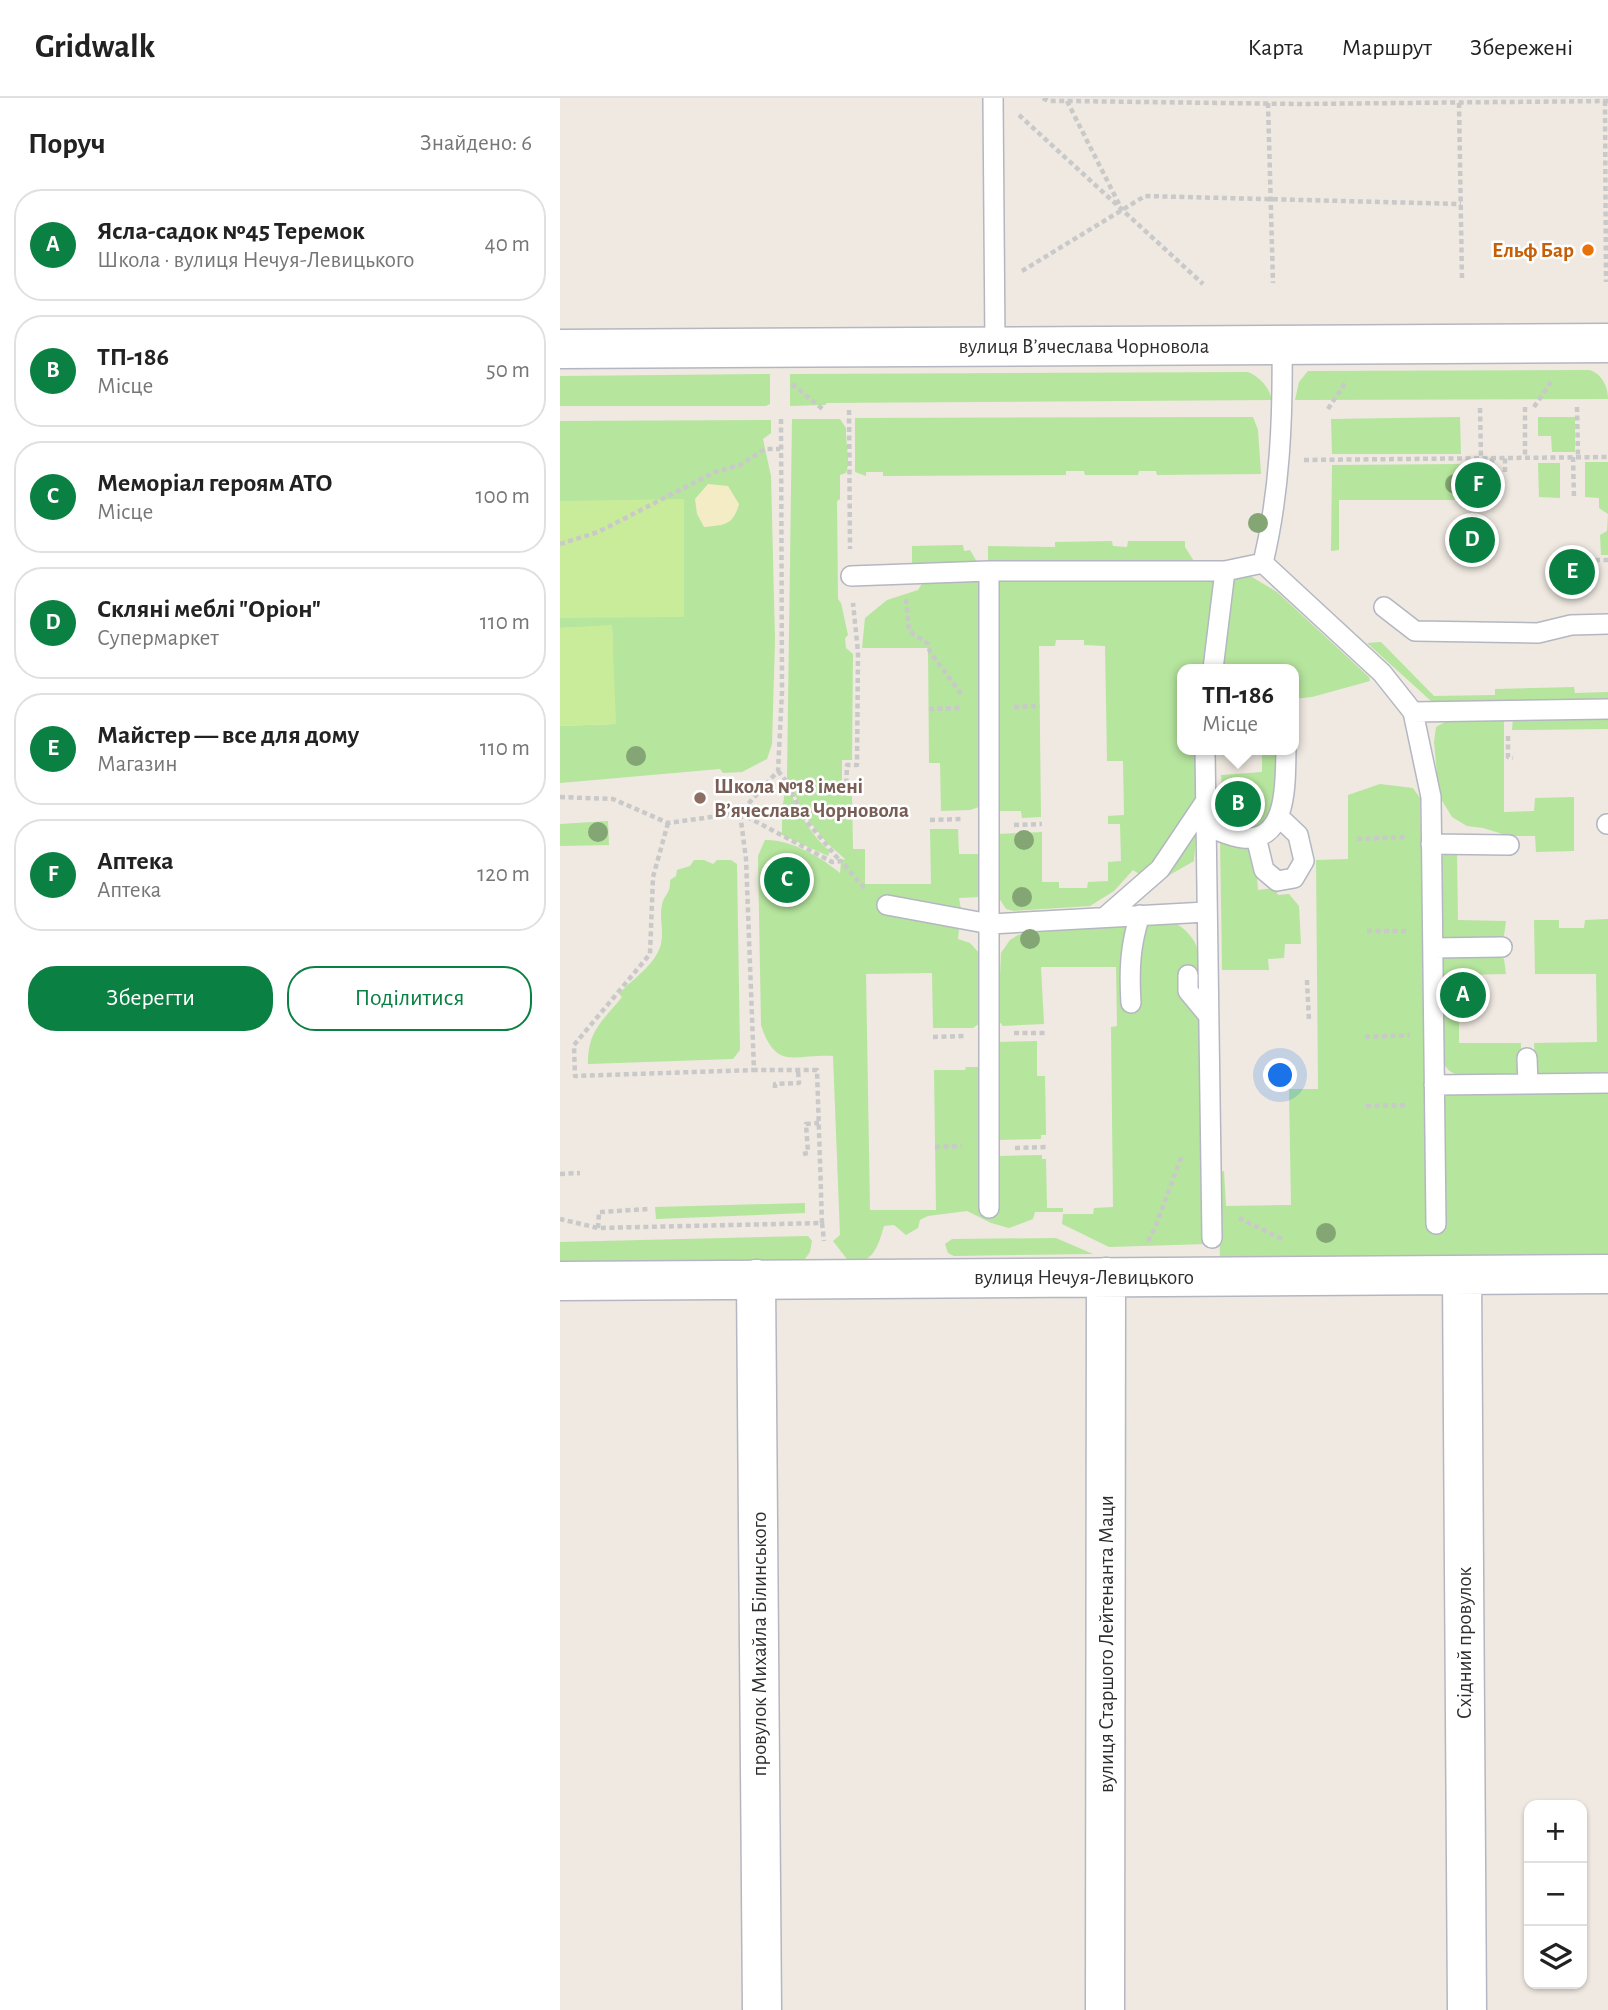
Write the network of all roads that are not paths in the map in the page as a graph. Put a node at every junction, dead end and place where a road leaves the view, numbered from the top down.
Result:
1 (993, 98) edge
2 (1608, 342) edge
3 (1282, 345) junction
4 (995, 346) junction
5 (560, 349) edge
6 (1263, 563) junction
7 (989, 571) junction
8 (1225, 571) junction
9 (851, 576) dead end
10 (1384, 607) dead end
11 (1608, 624) edge
12 (1214, 664) edge
13 (1608, 709) edge
14 (1413, 712) junction
15 (1205, 755) edge
16 (1286, 755) edge
17 (1205, 802) junction
18 (1279, 817) junction
19 (1206, 826) junction
20 (1256, 837) junction
21 (1431, 840) junction
22 (1509, 845) dead end
23 (887, 905) road end
24 (1206, 912) junction
25 (1140, 915) junction
26 (1105, 917) junction
27 (990, 923) junction
28 (1432, 940) junction
29 (1502, 947) dead end
30 (1188, 975) dead end
31 (1131, 1003) dead end
32 (1209, 1015) junction
33 (1527, 1058) dead end
34 (1608, 1083) edge
35 (1528, 1084) junction
36 (1434, 1095) junction
37 (989, 1208) dead end
38 (1436, 1224) dead end
39 (1212, 1238) dead end
40 (1608, 1274) edge
41 (1462, 1275) junction
42 (1106, 1277) junction
43 (756, 1279) junction
44 (560, 1281) edge
45 (762, 2010) edge
46 (1105, 2010) edge
47 (1466, 2010) edge

1 - 4 lane
2 - 3 street, вулиця Вʼячеслава Чорновола
3 - 4 street, вулиця Вʼячеслава Чорновола
3 - 6 lane
4 - 5 street, вулиця Вʼячеслава Чорновола
6 - 8 lane
6 - 14 lane
7 - 8 lane
7 - 9 lane
7 - 27 lane
8 - 12 lane
10 - 11 lane
13 - 14 lane
14 - 21 lane
15 - 17 lane
16 - 18 lane
17 - 19 lane
17 - 26 lane
18 - 20 lane
18 - 20 lane
19 - 20 lane
19 - 24 lane
21 - 22 lane
21 - 28 lane
23 - 27 lane
24 - 25 lane
24 - 32 lane
25 - 26 lane
25 - 31 lane
26 - 27 lane
27 - 37 lane
28 - 29 lane
28 - 36 lane
30 - 32 lane
32 - 39 lane
33 - 35 lane
34 - 35 lane
35 - 36 lane
36 - 38 lane
40 - 41 street, вулиця Нечуя-Левицького
41 - 42 street, вулиця Нечуя-Левицького
41 - 47 street, Східний провулок
42 - 43 street, вулиця Нечуя-Левицького
42 - 46 street, вулиця Старшого Лейтенанта Маци
43 - 44 street, вулиця Нечуя-Левицького
43 - 45 street, провулок Михайла Білинського

